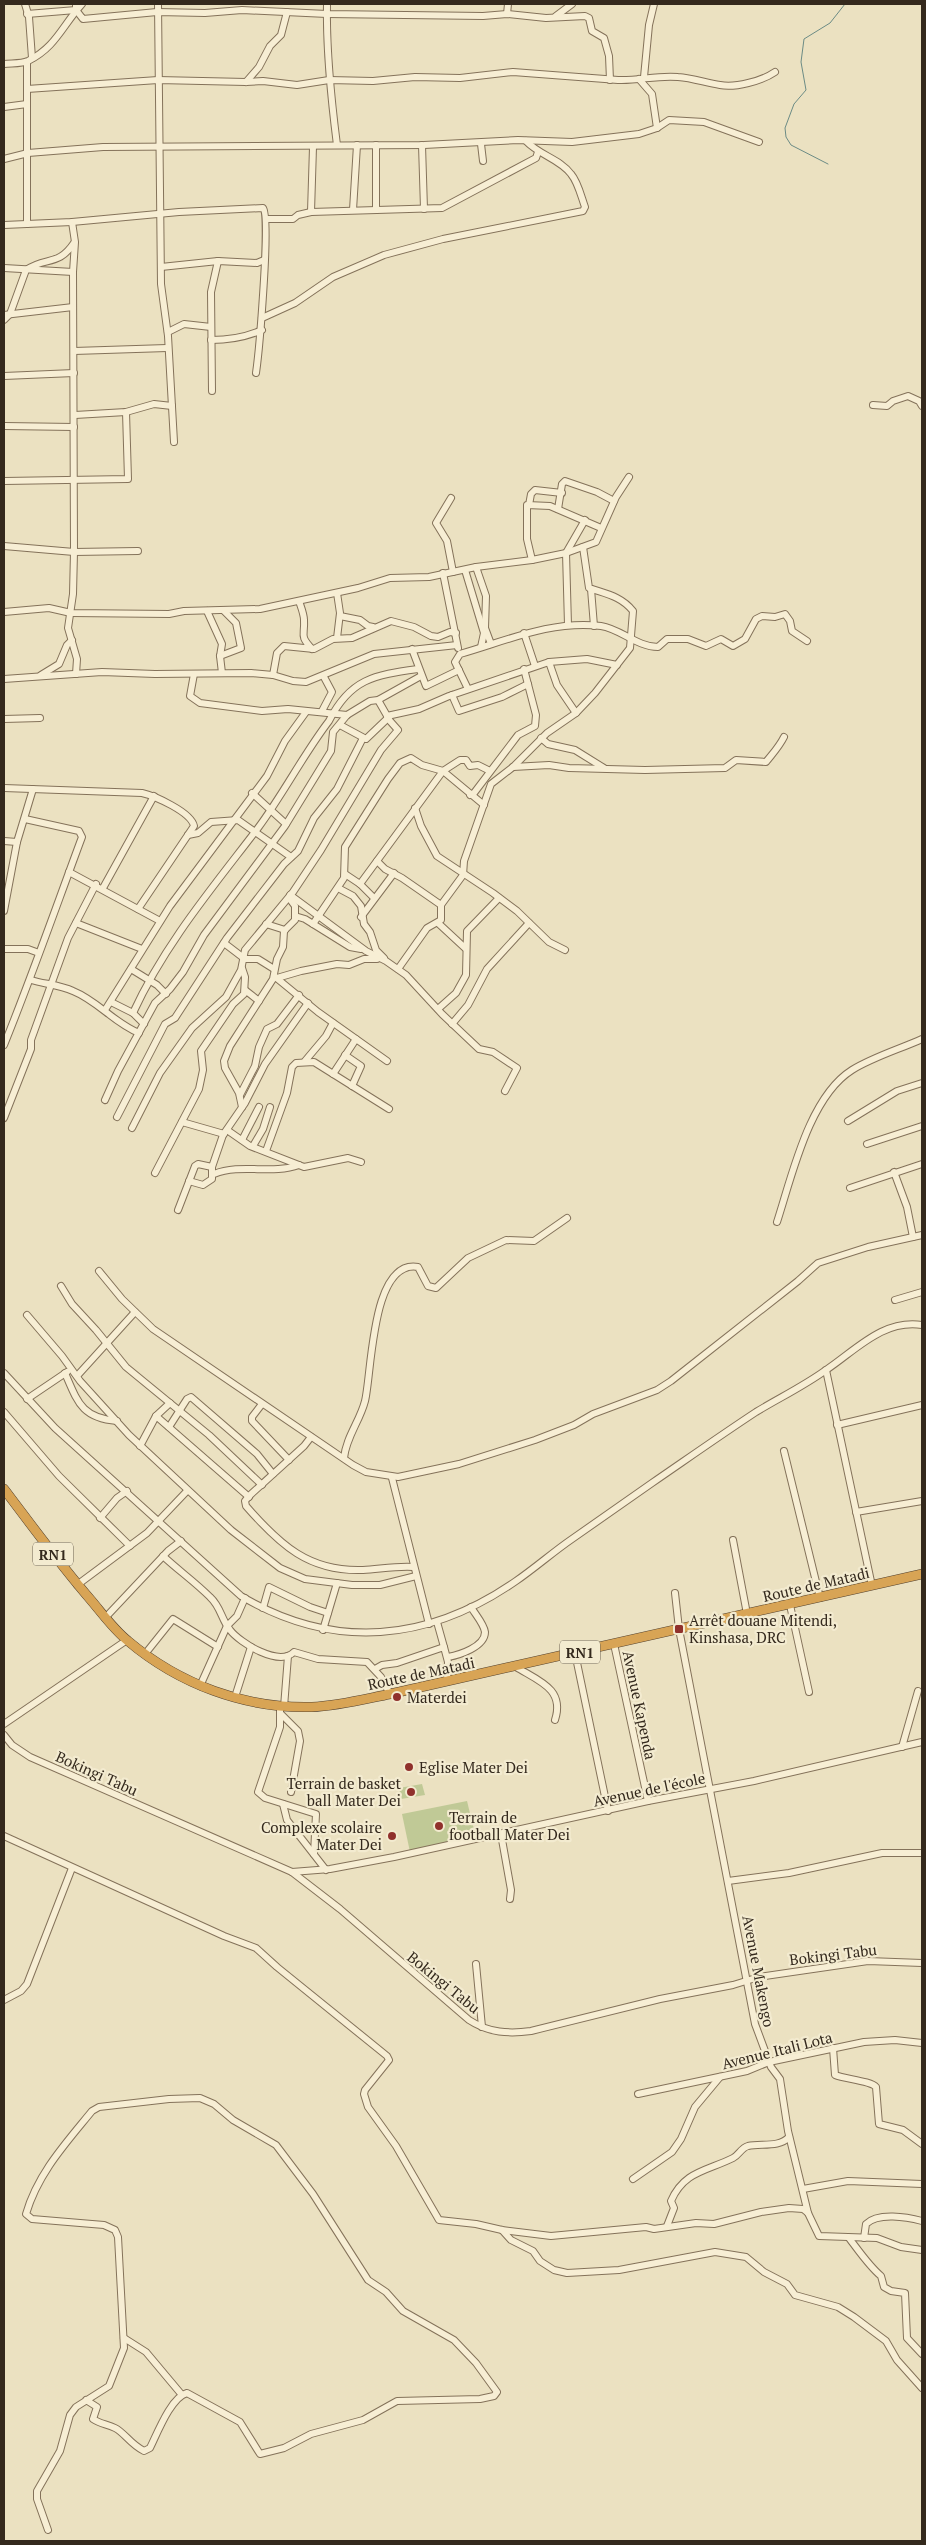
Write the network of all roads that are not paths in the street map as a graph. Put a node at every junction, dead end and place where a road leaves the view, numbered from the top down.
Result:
1 (25, 4) edge
2 (82, 4) edge
3 (158, 4) edge
4 (327, 4) edge
5 (508, 4) edge
6 (572, 4) edge
7 (654, 4) edge
8 (76, 11) edge
9 (157, 12) junction
10 (287, 12) junction
11 (27, 14) junction
12 (327, 14) junction
13 (507, 14) junction
14 (555, 17) junction
15 (29, 60) junction
16 (4, 64) edge
17 (775, 72) dead end
18 (642, 78) junction
19 (158, 80) junction
20 (328, 80) junction
21 (610, 80) junction
22 (246, 82) junction
23 (27, 89) junction
24 (28, 104) junction
25 (4, 107) edge
26 (657, 128) junction
27 (526, 141) junction
28 (759, 142) dead end
29 (481, 144) junction
30 (337, 145) junction
31 (357, 145) junction
32 (376, 145) junction
33 (422, 145) junction
34 (313, 147) junction
35 (159, 148) junction
36 (28, 152) junction
37 (538, 152) junction
38 (4, 159) edge
39 (483, 161) dead end
40 (424, 209) junction
41 (353, 210) junction
42 (376, 210) junction
43 (311, 212) junction
44 (160, 214) junction
45 (267, 218) junction
46 (72, 222) junction
47 (27, 224) junction
48 (4, 225) edge
49 (75, 242) junction
50 (264, 260) junction
51 (218, 261) junction
52 (161, 267) junction
53 (4, 268) edge
54 (26, 270) junction
55 (73, 272) junction
56 (73, 307) junction
57 (7, 314) edge
58 (262, 318) junction
59 (4, 320) edge
60 (211, 327) junction
61 (262, 330) junction
62 (168, 332) junction
63 (211, 340) junction
64 (167, 348) junction
65 (74, 351) junction
66 (74, 373) junction
67 (256, 373) dead end
68 (4, 376) edge
69 (212, 391) dead end
70 (873, 405) dead end
71 (172, 406) junction
72 (922, 406) edge
73 (126, 412) junction
74 (74, 415) junction
75 (4, 426) edge
76 (74, 427) junction
77 (174, 442) dead end
78 (629, 478) dead end
79 (73, 480) junction
80 (4, 481) edge
81 (562, 493) junction
82 (451, 498) dead end
83 (614, 501) junction
84 (529, 505) junction
85 (558, 509) junction
86 (585, 520) junction
87 (601, 528) junction
88 (4, 546) edge
89 (583, 547) junction
90 (138, 551) dead end
91 (74, 552) junction
92 (566, 553) junction
93 (532, 560) junction
94 (476, 567) junction
95 (465, 570) junction
96 (453, 572) junction
97 (443, 573) junction
98 (591, 589) junction
99 (337, 592) junction
100 (299, 601) junction
101 (207, 611) junction
102 (224, 611) junction
103 (4, 612) edge
104 (71, 613) junction
105 (340, 616) junction
106 (568, 625) junction
107 (594, 626) junction
108 (373, 627) junction
109 (456, 633) junction
110 (524, 633) junction
111 (337, 638) junction
112 (630, 638) junction
113 (72, 640) junction
114 (807, 641) dead end
115 (491, 644) junction
116 (457, 645) junction
117 (481, 647) junction
118 (312, 649) junction
119 (412, 649) junction
120 (460, 654) junction
121 (220, 656) junction
122 (549, 662) junction
123 (617, 665) junction
124 (536, 666) junction
125 (418, 668) junction
126 (524, 669) junction
127 (459, 670) junction
128 (222, 673) junction
129 (76, 674) junction
130 (194, 674) junction
131 (273, 675) junction
132 (38, 676) junction
133 (324, 676) junction
134 (421, 676) junction
135 (4, 679) edge
136 (528, 684) junction
137 (468, 689) junction
138 (452, 694) junction
139 (378, 700) junction
140 (322, 711) junction
141 (306, 712) junction
142 (332, 713) junction
143 (576, 713) junction
144 (347, 715) junction
145 (388, 717) junction
146 (40, 718) dead end
147 (4, 719) edge
148 (340, 725) junction
149 (784, 737) dead end
150 (362, 738) junction
151 (541, 738) junction
152 (513, 768) junction
153 (606, 769) junction
154 (444, 771) junction
155 (490, 771) junction
156 (4, 788) edge
157 (33, 789) junction
158 (252, 794) junction
159 (470, 795) junction
160 (154, 796) junction
161 (484, 805) junction
162 (270, 808) junction
163 (416, 808) junction
164 (25, 819) junction
165 (234, 819) junction
166 (286, 824) junction
167 (254, 832) junction
168 (188, 835) junction
169 (4, 841) edge
170 (17, 842) junction
171 (270, 844) junction
172 (291, 857) junction
173 (377, 861) junction
174 (69, 872) junction
175 (394, 873) junction
176 (345, 874) junction
177 (464, 875) junction
178 (96, 884) junction
179 (360, 884) junction
180 (103, 888) junction
181 (338, 888) junction
182 (289, 896) junction
183 (374, 898) junction
184 (499, 898) junction
185 (440, 905) junction
186 (138, 909) junction
187 (4, 911) edge
188 (295, 916) junction
189 (318, 916) junction
190 (362, 917) junction
191 (160, 921) junction
192 (76, 923) junction
193 (438, 923) junction
194 (529, 923) junction
195 (266, 924) junction
196 (312, 924) junction
197 (285, 930) junction
198 (224, 943) junction
199 (4, 948) edge
200 (465, 948) junction
201 (142, 949) junction
202 (363, 949) junction
203 (565, 950) dead end
204 (39, 953) junction
205 (244, 958) junction
206 (383, 960) junction
207 (242, 968) junction
208 (131, 969) junction
209 (398, 969) junction
210 (275, 974) junction
211 (31, 980) junction
212 (149, 980) junction
213 (50, 986) junction
214 (245, 990) junction
215 (166, 994) junction
216 (299, 995) junction
217 (259, 1001) junction
218 (111, 1002) junction
219 (308, 1003) junction
220 (438, 1009) junction
221 (105, 1010) junction
222 (133, 1013) junction
223 (333, 1023) junction
224 (144, 1024) junction
225 (452, 1024) junction
226 (139, 1034) junction
227 (356, 1039) junction
228 (922, 1039) edge
229 (4, 1044) edge
230 (346, 1055) junction
231 (388, 1060) dead end
232 (305, 1061) junction
233 (334, 1074) junction
234 (922, 1083) edge
235 (352, 1086) junction
236 (505, 1091) dead end
237 (240, 1095) junction
238 (105, 1100) dead end
239 (242, 1107) junction
240 (259, 1107) dead end
241 (270, 1107) dead end
242 (389, 1109) dead end
243 (118, 1117) dead end
244 (4, 1118) edge
245 (848, 1121) dead end
246 (182, 1122) junction
247 (922, 1126) edge
248 (132, 1128) dead end
249 (226, 1132) junction
250 (242, 1140) junction
251 (867, 1144) dead end
252 (253, 1146) junction
253 (266, 1151) junction
254 (361, 1162) dead end
255 (922, 1164) edge
256 (299, 1165) junction
257 (213, 1171) junction
258 (894, 1172) junction
259 (155, 1173) dead end
260 (189, 1181) junction
261 (850, 1188) dead end
262 (178, 1210) dead end
263 (567, 1218) dead end
264 (777, 1222) dead end
265 (922, 1235) edge
266 (913, 1237) junction
267 (99, 1271) dead end
268 (61, 1286) dead end
269 (922, 1292) edge
270 (894, 1300) dead end
271 (135, 1312) junction
272 (27, 1315) dead end
273 (922, 1325) edge
274 (107, 1342) junction
275 (826, 1370) junction
276 (4, 1373) edge
277 (71, 1374) junction
278 (27, 1399) junction
279 (170, 1404) junction
280 (262, 1404) junction
281 (922, 1405) edge
282 (179, 1411) junction
283 (4, 1412) edge
284 (156, 1416) junction
285 (117, 1421) junction
286 (837, 1425) junction
287 (169, 1427) junction
288 (311, 1437) junction
289 (140, 1446) junction
290 (784, 1451) dead end
291 (344, 1458) junction
292 (289, 1460) junction
293 (273, 1474) junction
294 (392, 1478) junction
295 (262, 1485) junction
296 (4, 1489) edge
297 (127, 1491) junction
298 (186, 1491) junction
299 (249, 1497) junction
300 (922, 1501) edge
301 (856, 1512) junction
302 (100, 1518) junction
303 (159, 1521) junction
304 (733, 1540) dead end
305 (181, 1541) junction
306 (130, 1546) junction
307 (164, 1556) junction
308 (414, 1567) junction
309 (922, 1574) edge
310 (416, 1576) junction
311 (337, 1583) junction
312 (77, 1584) junction
313 (872, 1586) junction
314 (675, 1593) dead end
315 (245, 1598) junction
316 (820, 1598) junction
317 (790, 1605) junction
318 (471, 1607) junction
319 (263, 1608) junction
320 (328, 1613) junction
321 (747, 1614) junction
322 (105, 1618) junction
323 (437, 1622) junction
324 (429, 1624) junction
325 (227, 1626) junction
326 (679, 1629) junction
327 (323, 1630) junction
328 (127, 1640) junction
329 (614, 1644) junction
330 (218, 1646) junction
331 (252, 1647) junction
332 (444, 1647) junction
333 (575, 1653) junction
334 (145, 1654) junction
335 (288, 1656) junction
336 (448, 1658) junction
337 (516, 1667) junction
338 (375, 1670) junction
339 (447, 1682) junction
340 (200, 1686) junction
341 (918, 1691) dead end
342 (809, 1692) dead end
343 (390, 1694) junction
344 (235, 1697) junction
345 (282, 1709) junction
346 (555, 1720) dead end
347 (4, 1724) edge
348 (4, 1735) edge
349 (922, 1742) edge
350 (902, 1747) junction
351 (709, 1789) junction
352 (291, 1792) dead end
353 (648, 1801) junction
354 (283, 1804) junction
355 (608, 1811) junction
356 (501, 1834) junction
357 (4, 1836) edge
358 (922, 1853) edge
359 (314, 1854) junction
360 (72, 1868) junction
361 (326, 1870) junction
362 (292, 1872) junction
363 (728, 1882) junction
364 (510, 1899) dead end
365 (922, 1963) edge
366 (476, 1964) dead end
367 (748, 1979) junction
368 (4, 2000) edge
369 (482, 2027) junction
370 (922, 2043) edge
371 (833, 2048) junction
372 (769, 2062) junction
373 (720, 2077) junction
374 (638, 2094) dead end
375 (789, 2138) junction
376 (922, 2144) edge
377 (633, 2179) dead end
378 (922, 2184) edge
379 (803, 2189) junction
380 (808, 2213) junction
381 (922, 2221) edge
382 (667, 2226) junction
383 (502, 2230) junction
384 (849, 2238) junction
385 (864, 2238) junction
386 (922, 2250) edge
387 (124, 2338) junction
388 (922, 2354) edge
389 (922, 2388) edge
390 (182, 2394) junction
391 (86, 2400) junction
392 (48, 2530) dead end

1 - 11 street
2 - 8 street
3 - 9 street
4 - 12 street
5 - 13 street
6 - 14 street
7 - 18 street
8 - 9 street
8 - 11 street
8 - 15 street
9 - 10 street
9 - 19 street
10 - 12 street
10 - 22 street
11 - 15 street
12 - 13 street
12 - 20 street
13 - 14 street
14 - 21 street
15 - 16 street
15 - 23 street
17 - 18 street
18 - 21 street
18 - 26 street
19 - 22 street
19 - 23 street
19 - 35 street
20 - 21 street
20 - 22 street
20 - 30 street
23 - 24 street
24 - 25 street
24 - 36 street
26 - 27 street
26 - 28 street
27 - 29 street
27 - 37 street
29 - 33 street
29 - 39 street
30 - 31 street
30 - 34 street
31 - 32 street
31 - 41 street
32 - 33 street
32 - 42 street
33 - 40 street
34 - 35 street
34 - 43 street
35 - 36 street
35 - 44 street
36 - 38 street
36 - 47 street
37 - 40 street
37 - 58 street
40 - 42 street
41 - 42 street
41 - 43 street
43 - 45 street
44 - 45 street
44 - 46 street
44 - 52 street
45 - 50 street
46 - 47 street
46 - 49 street
47 - 48 street
49 - 54 street
49 - 55 street
50 - 51 street
50 - 58 street
51 - 52 street
51 - 60 street
52 - 62 street
53 - 54 street
54 - 55 street
54 - 57 street
55 - 56 street
56 - 57 street
56 - 65 street
57 - 59 street
58 - 61 street
60 - 62 street
60 - 63 street
61 - 63 street
61 - 67 street
62 - 64 street
63 - 69 street
64 - 65 street
64 - 71 street
65 - 66 street
66 - 68 street
66 - 74 street
70 - 72 street
71 - 73 street
71 - 77 street
73 - 74 street
73 - 79 street
74 - 76 street
75 - 76 street
76 - 79 street
78 - 83 street
79 - 80 street
79 - 91 street
81 - 83 street
81 - 84 street
81 - 85 street
82 - 96 street
83 - 87 street
84 - 85 street
84 - 93 street
85 - 86 street
86 - 87 street
86 - 92 street
87 - 89 street
88 - 91 street
89 - 92 street
89 - 98 street
90 - 91 street
91 - 104 street
92 - 93 street
92 - 106 street
93 - 94 street
94 - 95 street
94 - 115 street
95 - 96 street
95 - 117 street
96 - 97 street
97 - 99 street
97 - 109 street
98 - 107 street
98 - 112 street
99 - 100 street
99 - 105 street
100 - 102 street
100 - 118 street
101 - 102 street
101 - 104 street
101 - 121 street
102 - 121 street
103 - 104 street
104 - 113 street
105 - 108 street
105 - 111 street
106 - 107 street
106 - 110 street
107 - 112 street
108 - 109 street
108 - 111 street
109 - 116 street
110 - 115 street
110 - 124 street
111 - 118 street
112 - 114 street
112 - 123 street
113 - 129 street
113 - 132 street
115 - 117 street
116 - 119 street
116 - 120 street
117 - 120 street
118 - 131 street
119 - 125 street
119 - 133 street
120 - 127 street
121 - 128 street
122 - 123 street
122 - 124 street
122 - 143 street
123 - 143 street
124 - 126 street
125 - 134 street
125 - 142 street
126 - 136 street
126 - 137 street
127 - 134 street
127 - 137 street
128 - 130 street
128 - 131 street
129 - 130 street
129 - 132 street
130 - 141 street
131 - 133 street
132 - 135 street
133 - 140 street
134 - 139 street
136 - 138 street
136 - 155 street
137 - 138 street
138 - 145 street
139 - 144 street
139 - 145 street
140 - 141 street
140 - 142 street
141 - 158 street
142 - 144 street
142 - 162 street
143 - 151 street
144 - 148 street
145 - 150 street
145 - 182 street
146 - 147 street
148 - 150 street
148 - 166 street
149 - 153 street
150 - 172 street
151 - 152 street
151 - 153 street
152 - 153 street
152 - 161 street
154 - 155 street
154 - 159 street
154 - 163 street
154 - 176 street
155 - 159 street
156 - 157 street
157 - 160 street
157 - 164 street
158 - 162 street
158 - 165 street
159 - 161 street
160 - 168 street
160 - 180 street
161 - 177 street
162 - 166 street
162 - 167 street
163 - 173 street
163 - 177 street
164 - 170 street
164 - 174 street
165 - 167 street
165 - 168 street
165 - 191 street
166 - 171 street
167 - 171 street
167 - 212 street
168 - 186 street
169 - 170 street
170 - 187 street
171 - 172 street
171 - 215 street
172 - 198 street
173 - 175 street
173 - 179 street
174 - 178 street
174 - 204 street
175 - 183 street
175 - 185 street
176 - 179 street
176 - 181 street
177 - 184 street
177 - 185 street
178 - 180 street
178 - 192 street
179 - 183 street
180 - 186 street
181 - 189 street
181 - 190 street
182 - 188 street
182 - 189 street
182 - 195 street
183 - 190 street
184 - 194 street
184 - 200 street
185 - 193 street
186 - 191 street
188 - 196 street
188 - 197 street
189 - 196 street
189 - 202 street
190 - 206 street
191 - 201 street
192 - 201 street
192 - 213 street
193 - 200 street
193 - 209 street
194 - 203 street
194 - 225 street
195 - 197 street
195 - 205 street
196 - 202 street
197 - 210 street
198 - 205 street
198 - 243 street
199 - 204 street
200 - 220 street
201 - 208 street
202 - 206 street
204 - 211 street
205 - 207 street
205 - 210 street
206 - 209 street
206 - 210 street
207 - 214 street
207 - 248 street
208 - 212 street
208 - 218 street
209 - 220 street
210 - 216 street
210 - 217 street
211 - 213 street
211 - 229 street
212 - 215 street
212 - 222 street
213 - 221 street
213 - 244 street
214 - 217 street
214 - 246 street
215 - 224 street
216 - 219 street
216 - 237 street
217 - 237 street
218 - 221 street
218 - 222 street
219 - 223 street
219 - 239 street
220 - 225 street
221 - 226 street
222 - 224 street
223 - 227 street
223 - 232 street
224 - 226 street
225 - 236 street
226 - 238 street
227 - 230 street
227 - 231 street
228 - 264 street
230 - 233 street
230 - 235 street
232 - 233 street
232 - 253 street
233 - 235 street
234 - 245 street
235 - 242 street
237 - 239 street
239 - 249 street
240 - 250 street
241 - 252 street
246 - 249 street
246 - 259 street
247 - 251 street
249 - 250 street
249 - 257 street
250 - 252 street
252 - 253 street
253 - 256 street
254 - 256 street
255 - 258 street
256 - 257 street
257 - 260 street
257 - 260 street
258 - 261 street
258 - 266 street
260 - 262 street
263 - 291 street
265 - 266 street
266 - 294 street
267 - 271 street
268 - 274 street
269 - 270 street
271 - 274 street
271 - 280 street
272 - 277 street
273 - 275 street
274 - 277 street
274 - 279 street
275 - 286 street
275 - 318 street
276 - 278 street
277 - 278 street
277 - 285 street
277 - 285 street
278 - 297 street
279 - 282 street
279 - 284 street
280 - 288 street
280 - 292 street
281 - 286 street
282 - 287 street
282 - 293 street
282 - 295 street
283 - 302 street
284 - 287 street
284 - 289 street
285 - 289 street
286 - 301 street
287 - 299 street
288 - 291 street
288 - 292 street
289 - 298 street
290 - 316 street
291 - 294 street
292 - 293 street
293 - 295 street
294 - 308 street
295 - 299 street
296 - 312 highway, Route de Matadi / RN1
297 - 302 street
297 - 303 street
298 - 303 street
298 - 311 street
299 - 308 street
300 - 301 street
301 - 313 street
302 - 306 street
303 - 305 street
303 - 306 street
304 - 321 street
305 - 307 street
305 - 315 street
306 - 312 street
307 - 322 street
307 - 325 street
308 - 310 street
309 - 313 highway, Route de Matadi / RN1
310 - 311 street
310 - 324 street
311 - 320 street
312 - 322 highway, Route de Matadi / RN1
313 - 316 highway, Route de Matadi / RN1
314 - 326 street, Avenue Makengo
315 - 319 street
315 - 325 street
316 - 317 highway, Route de Matadi / RN1
317 - 321 highway, Route de Matadi / RN1
317 - 342 street
318 - 323 street
318 - 336 street
319 - 320 street
319 - 327 street
320 - 327 street
321 - 326 highway, Route de Matadi / RN1
322 - 328 highway, Route de Matadi / RN1
323 - 324 street
323 - 332 street
324 - 327 street
325 - 330 street
325 - 331 street
326 - 329 highway, Route de Matadi / RN1
326 - 351 street, Avenue Makengo
328 - 334 highway, Route de Matadi / RN1
328 - 347 street
329 - 333 highway, Route de Matadi / RN1
329 - 353 street, Avenue Kapenda
330 - 334 street
330 - 340 street
331 - 335 street
331 - 344 street
332 - 336 street
332 - 338 street
333 - 337 highway, Route de Matadi / RN1
333 - 355 street
334 - 340 highway, Route de Matadi / RN1
335 - 338 street
335 - 345 street
336 - 339 street
337 - 339 highway, Route de Matadi / RN1
337 - 346 street
338 - 343 street
339 - 343 highway, Route de Matadi / RN1
340 - 344 highway, Route de Matadi / RN1
341 - 350 street
343 - 345 highway, Route de Matadi / RN1
344 - 345 highway, Route de Matadi / RN1
345 - 352 street
345 - 354 street
348 - 362 street, Bokingi Tabu
349 - 350 street, Avenue de l'école
350 - 351 street, Avenue de l'école
351 - 353 street, Avenue de l'école
351 - 363 street, Avenue Makengo
353 - 355 street, Avenue de l'école
354 - 359 street
354 - 359 street
355 - 356 street, Avenue de l'école
356 - 361 street, Avenue de l'école
356 - 364 street
357 - 360 street
358 - 363 street
359 - 361 street
360 - 368 street
360 - 383 street
361 - 362 street, Avenue de l'école
362 - 369 street, Bokingi Tabu
363 - 367 street, Avenue Makengo
365 - 367 street, Bokingi Tabu
366 - 369 street
367 - 369 street, Bokingi Tabu
367 - 372 street, Avenue Makengo
370 - 371 street, Avenue Itali Lota
371 - 372 street, Avenue Itali Lota
371 - 376 street
372 - 373 street, Avenue Itali Lota
372 - 375 street, Avenue Makengo
373 - 374 street, Avenue Itali Lota
373 - 377 street
375 - 379 street, Avenue Makengo
375 - 382 street
378 - 379 street
379 - 380 street, Avenue Makengo
380 - 382 street
380 - 384 street, Avenue Makengo
381 - 385 street
382 - 383 street
383 - 389 street
384 - 385 street, Avenue Makengo
384 - 388 street
385 - 386 street, Avenue Makengo
387 - 390 street
387 - 390 street
387 - 391 street
390 - 391 street
391 - 392 street

